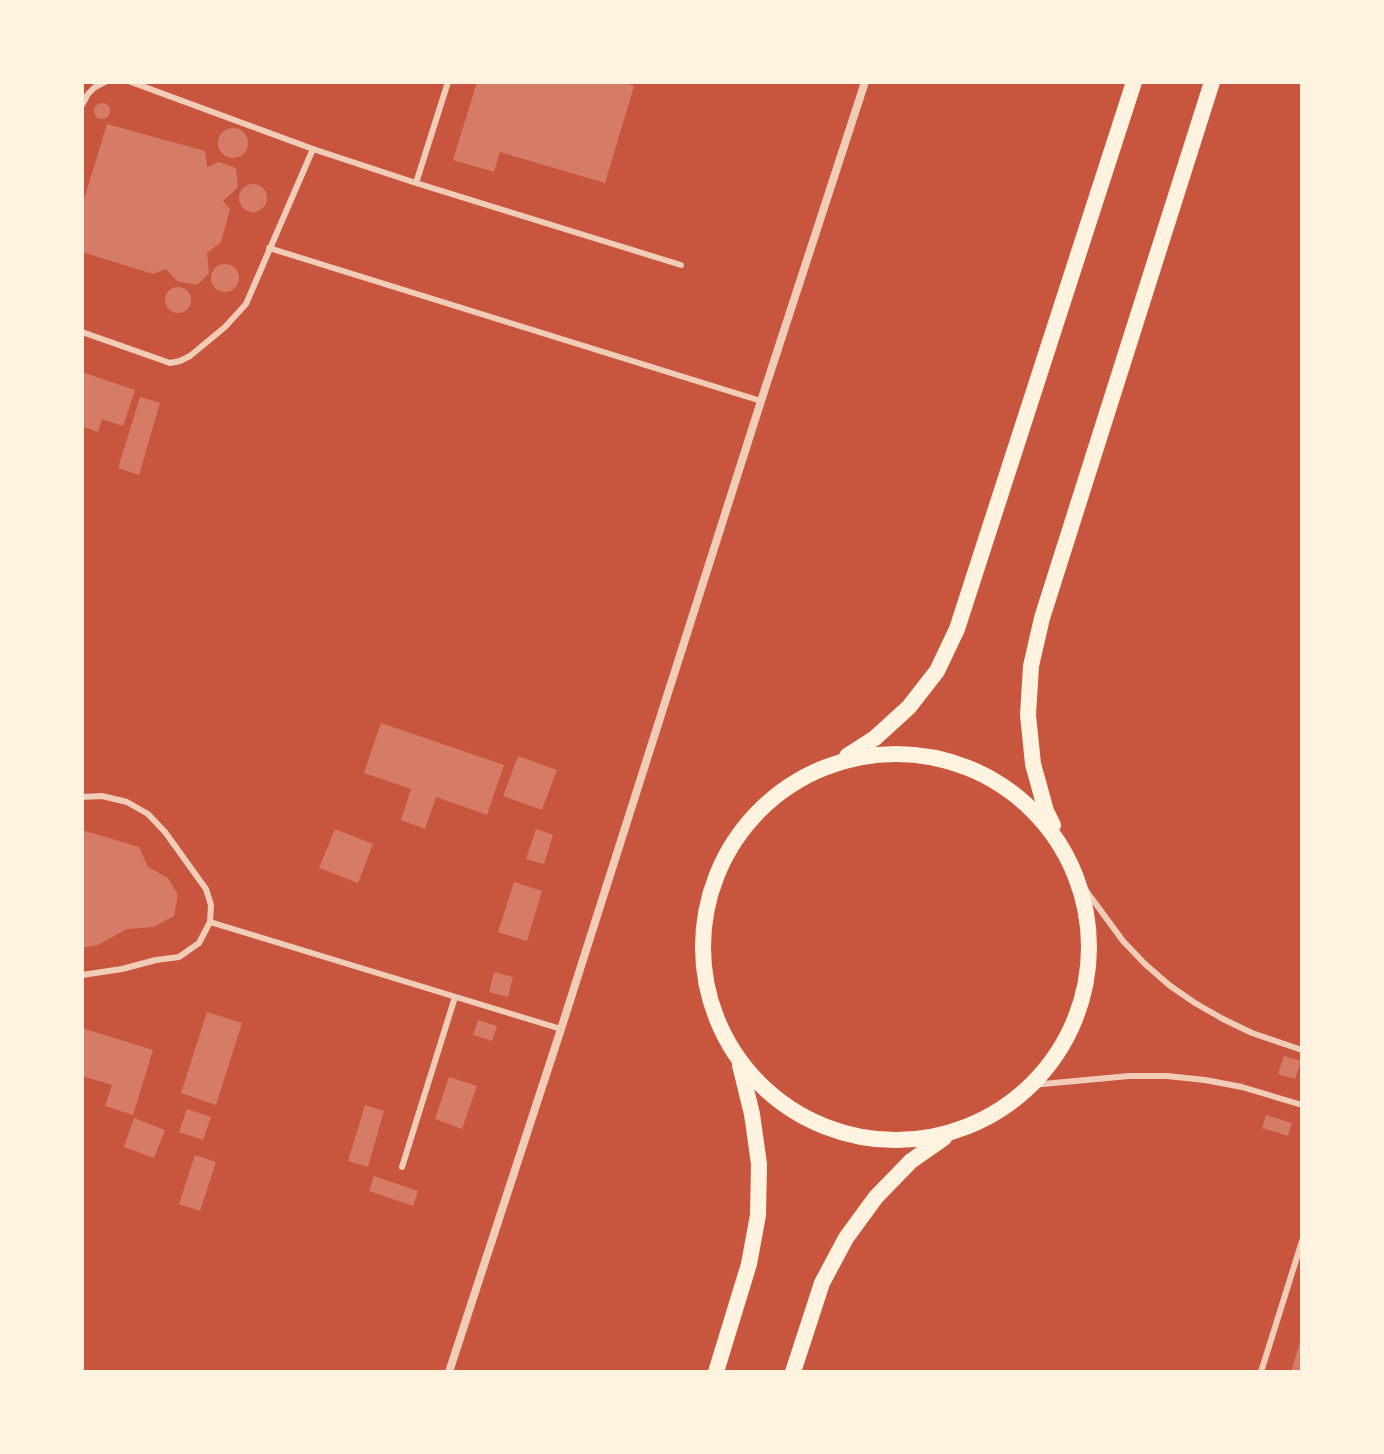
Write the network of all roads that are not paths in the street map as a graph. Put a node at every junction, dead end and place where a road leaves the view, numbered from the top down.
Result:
1 (105, 82) edge
2 (131, 82) edge
3 (448, 82) edge
4 (865, 82) edge
5 (1134, 82) edge
6 (1212, 82) edge
7 (82, 105) edge
8 (313, 149) junction
9 (416, 183) junction
10 (269, 248) junction
11 (681, 265) dead end
12 (82, 332) edge
13 (761, 401) junction
14 (836, 763) junction
15 (82, 797) edge
16 (1067, 855) junction
17 (1079, 881) junction
18 (210, 922) junction
19 (82, 975) edge
20 (455, 997) junction
21 (561, 1029) junction
22 (1302, 1050) edge
23 (740, 1063) junction
24 (1032, 1085) junction
25 (1302, 1105) edge
26 (953, 1132) junction
27 (402, 1167) dead end
28 (1302, 1241) edge
29 (449, 1372) edge
30 (716, 1372) edge
31 (793, 1372) edge
32 (1261, 1372) edge

1 - 7 lane
2 - 8 lane
3 - 9 lane
4 - 13 street
5 - 14 main road
6 - 16 main road
8 - 9 lane
8 - 10 lane
9 - 11 lane
10 - 12 lane
10 - 13 lane
13 - 21 street
14 - 16 main road
14 - 23 main road
15 - 18 lane
16 - 17 main road
17 - 22 lane
17 - 24 main road
18 - 19 lane
18 - 20 lane
20 - 21 lane
20 - 27 lane
21 - 29 street
23 - 26 main road
23 - 30 main road
24 - 25 lane
24 - 26 main road
26 - 31 main road
28 - 32 lane

